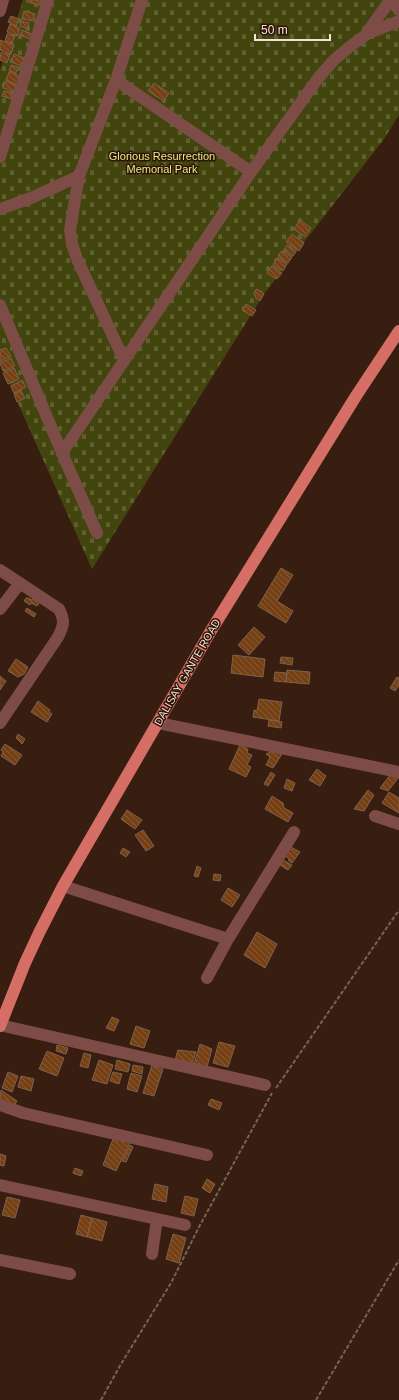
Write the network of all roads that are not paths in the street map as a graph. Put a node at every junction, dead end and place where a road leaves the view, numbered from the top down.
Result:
1 (3, 0) edge
2 (48, 0) edge
3 (142, 0) edge
4 (391, 0) edge
5 (399, 10) edge
6 (0, 11) edge
7 (399, 21) edge
8 (367, 34) junction
9 (116, 80) junction
10 (0, 157) edge
11 (251, 172) junction
12 (80, 176) junction
13 (0, 209) edge
14 (0, 305) edge
15 (399, 331) edge
16 (124, 360) junction
17 (62, 453) junction
18 (96, 533) dead end
19 (0, 570) edge
20 (20, 583) junction
21 (0, 609) edge
22 (0, 723) edge
23 (158, 723) junction
24 (399, 772) edge
25 (375, 816) dead end
26 (399, 824) edge
27 (294, 832) dead end
28 (63, 886) junction
29 (228, 939) junction
30 (207, 978) dead end
31 (0, 1025) edge
32 (265, 1085) dead end
33 (0, 1105) edge
34 (206, 1155) dead end
35 (0, 1185) edge
36 (157, 1219) junction
37 (185, 1225) dead end
38 (152, 1254) dead end
39 (0, 1260) edge
40 (70, 1274) dead end

1 - 6 street
2 - 10 street
3 - 9 street
4 - 5 street
4 - 8 street
7 - 8 street
8 - 11 street
9 - 11 street
9 - 12 street
11 - 16 street
12 - 13 street
12 - 16 street
14 - 17 street
15 - 23 main road, DALISAY GANTE ROAD
16 - 17 street
17 - 18 street
19 - 20 street
20 - 21 street
20 - 22 street
23 - 24 street
23 - 28 main road, DALISAY GANTE ROAD
25 - 26 street
27 - 29 street
28 - 29 street
28 - 31 main road, DALISAY GANTE ROAD
29 - 30 street
31 - 32 street
33 - 34 street
35 - 36 street
36 - 37 street
36 - 38 street
39 - 40 street

